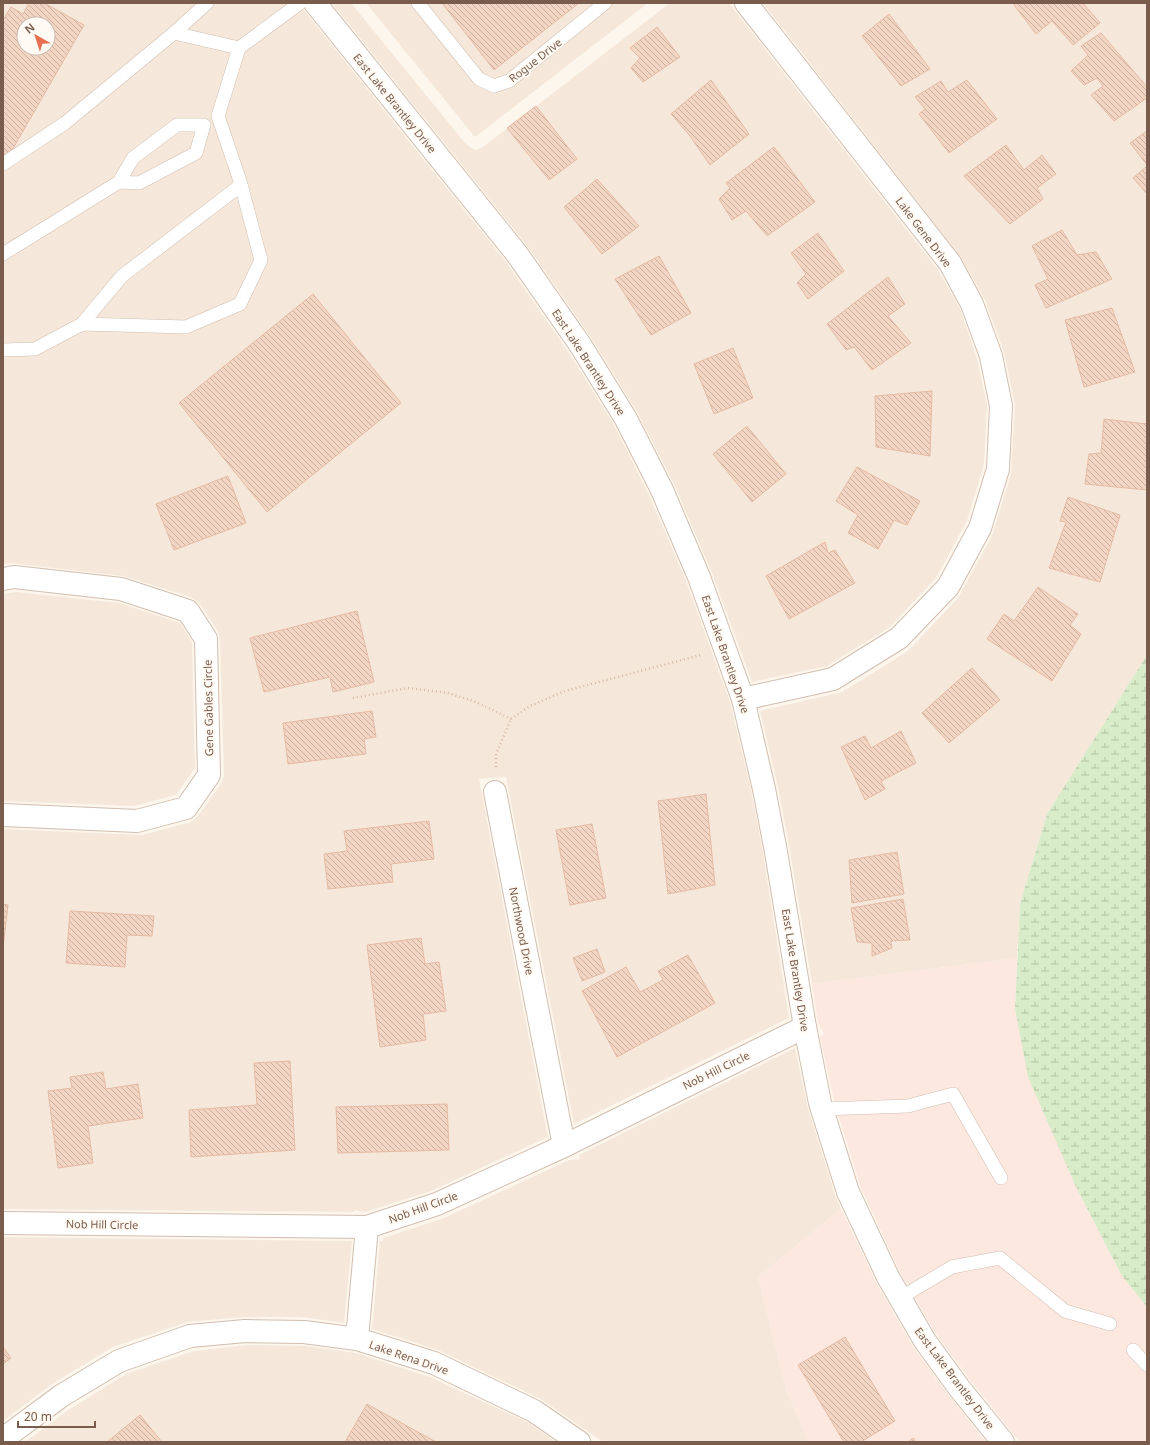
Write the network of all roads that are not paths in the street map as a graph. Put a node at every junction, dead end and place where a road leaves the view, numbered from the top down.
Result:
1 (207, 3) edge
2 (300, 3) edge
3 (315, 3) edge
4 (418, 3) edge
5 (606, 3) edge
6 (746, 3) edge
7 (174, 33) junction
8 (239, 48) junction
9 (218, 116) junction
10 (204, 125) junction
11 (3, 164) edge
12 (119, 182) junction
13 (241, 185) junction
14 (3, 254) edge
15 (81, 325) junction
16 (3, 350) edge
17 (3, 579) edge
18 (743, 699) junction
19 (495, 792) road end
20 (3, 815) edge
21 (805, 1027) junction
22 (822, 1110) junction
23 (564, 1146) junction
24 (1001, 1178) dead end
25 (3, 1223) edge
26 (368, 1227) junction
27 (900, 1298) junction
28 (1110, 1324) dead end
29 (357, 1339) junction
30 (1134, 1350) dead end
31 (1147, 1365) edge
32 (3, 1439) edge
33 (580, 1442) edge
34 (1003, 1442) edge

1 - 7 lane
2 - 8 lane
3 - 18 street, East Lake Brantley Drive
4 - 5 lane, Rogue Drive
6 - 18 street, Lake Gene Drive
7 - 8 lane
7 - 11 lane
8 - 9 lane
9 - 10 lane
9 - 13 lane
10 - 12 lane
10 - 12 lane
12 - 14 lane
13 - 15 lane
13 - 15 lane
15 - 16 lane
17 - 20 street, Gene Gables Circle
18 - 21 street, East Lake Brantley Drive
19 - 23 street, Northwood Drive
21 - 22 street, East Lake Brantley Drive
21 - 23 street, Nob Hill Circle
22 - 24 lane
22 - 27 street, East Lake Brantley Drive
23 - 26 street, Nob Hill Circle
25 - 26 street, Nob Hill Circle
26 - 29 street, Lake Rena Drive
27 - 28 lane
27 - 34 street, East Lake Brantley Drive
29 - 32 street
29 - 33 street, Lake Rena Drive
30 - 31 lane

